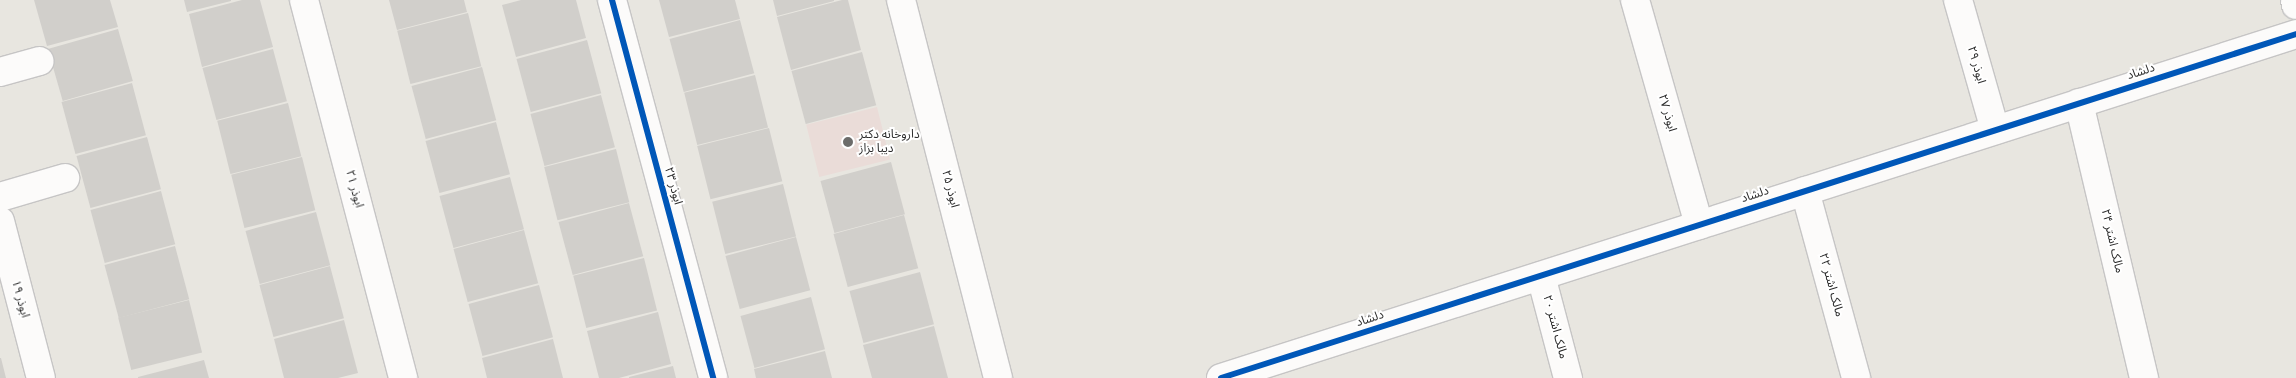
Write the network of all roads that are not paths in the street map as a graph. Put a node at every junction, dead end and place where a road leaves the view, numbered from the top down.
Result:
1 (304, 0) edge
2 (612, 0) edge
3 (901, 0) edge
4 (1635, 0) edge
5 (1958, 0) edge
6 (2295, 0) edge
7 (2296, 5) edge
8 (2296, 34) edge
9 (40, 60) dead end
10 (0, 72) edge
11 (2079, 104) junction
12 (1995, 130) junction
13 (65, 178) dead end
14 (1805, 191) junction
15 (0, 197) edge
16 (0, 221) edge
17 (1698, 225) junction
18 (1541, 276) junction
19 (1280, 369) edge
20 (41, 378) edge
21 (403, 378) edge
22 (713, 378) edge
23 (998, 378) edge
24 (1222, 378) edge
25 (1568, 378) edge
26 (1856, 378) edge
27 (2144, 378) edge

1 - 21 street, ابوذر ۲۱
2 - 22 street, ابوذر ۲۳
3 - 23 street, ابوذر ۲۵
4 - 17 street, ابوذر ۲۷
5 - 12 street, ابوذر ۲۹
6 - 7 street
8 - 11 street, دلشاد
9 - 10 street
11 - 12 street, دلشاد
11 - 27 street, مالک اشتر ۲۴
12 - 14 street, دلشاد
13 - 15 street
14 - 17 street, دلشاد
14 - 26 street, مالک اشتر ۲۲
16 - 20 street, ابوذر ۱۹
17 - 18 street, دلشاد
18 - 19 street, دلشاد
18 - 25 street, مالک اشتر ۲۰
19 - 24 street, دلشاد

